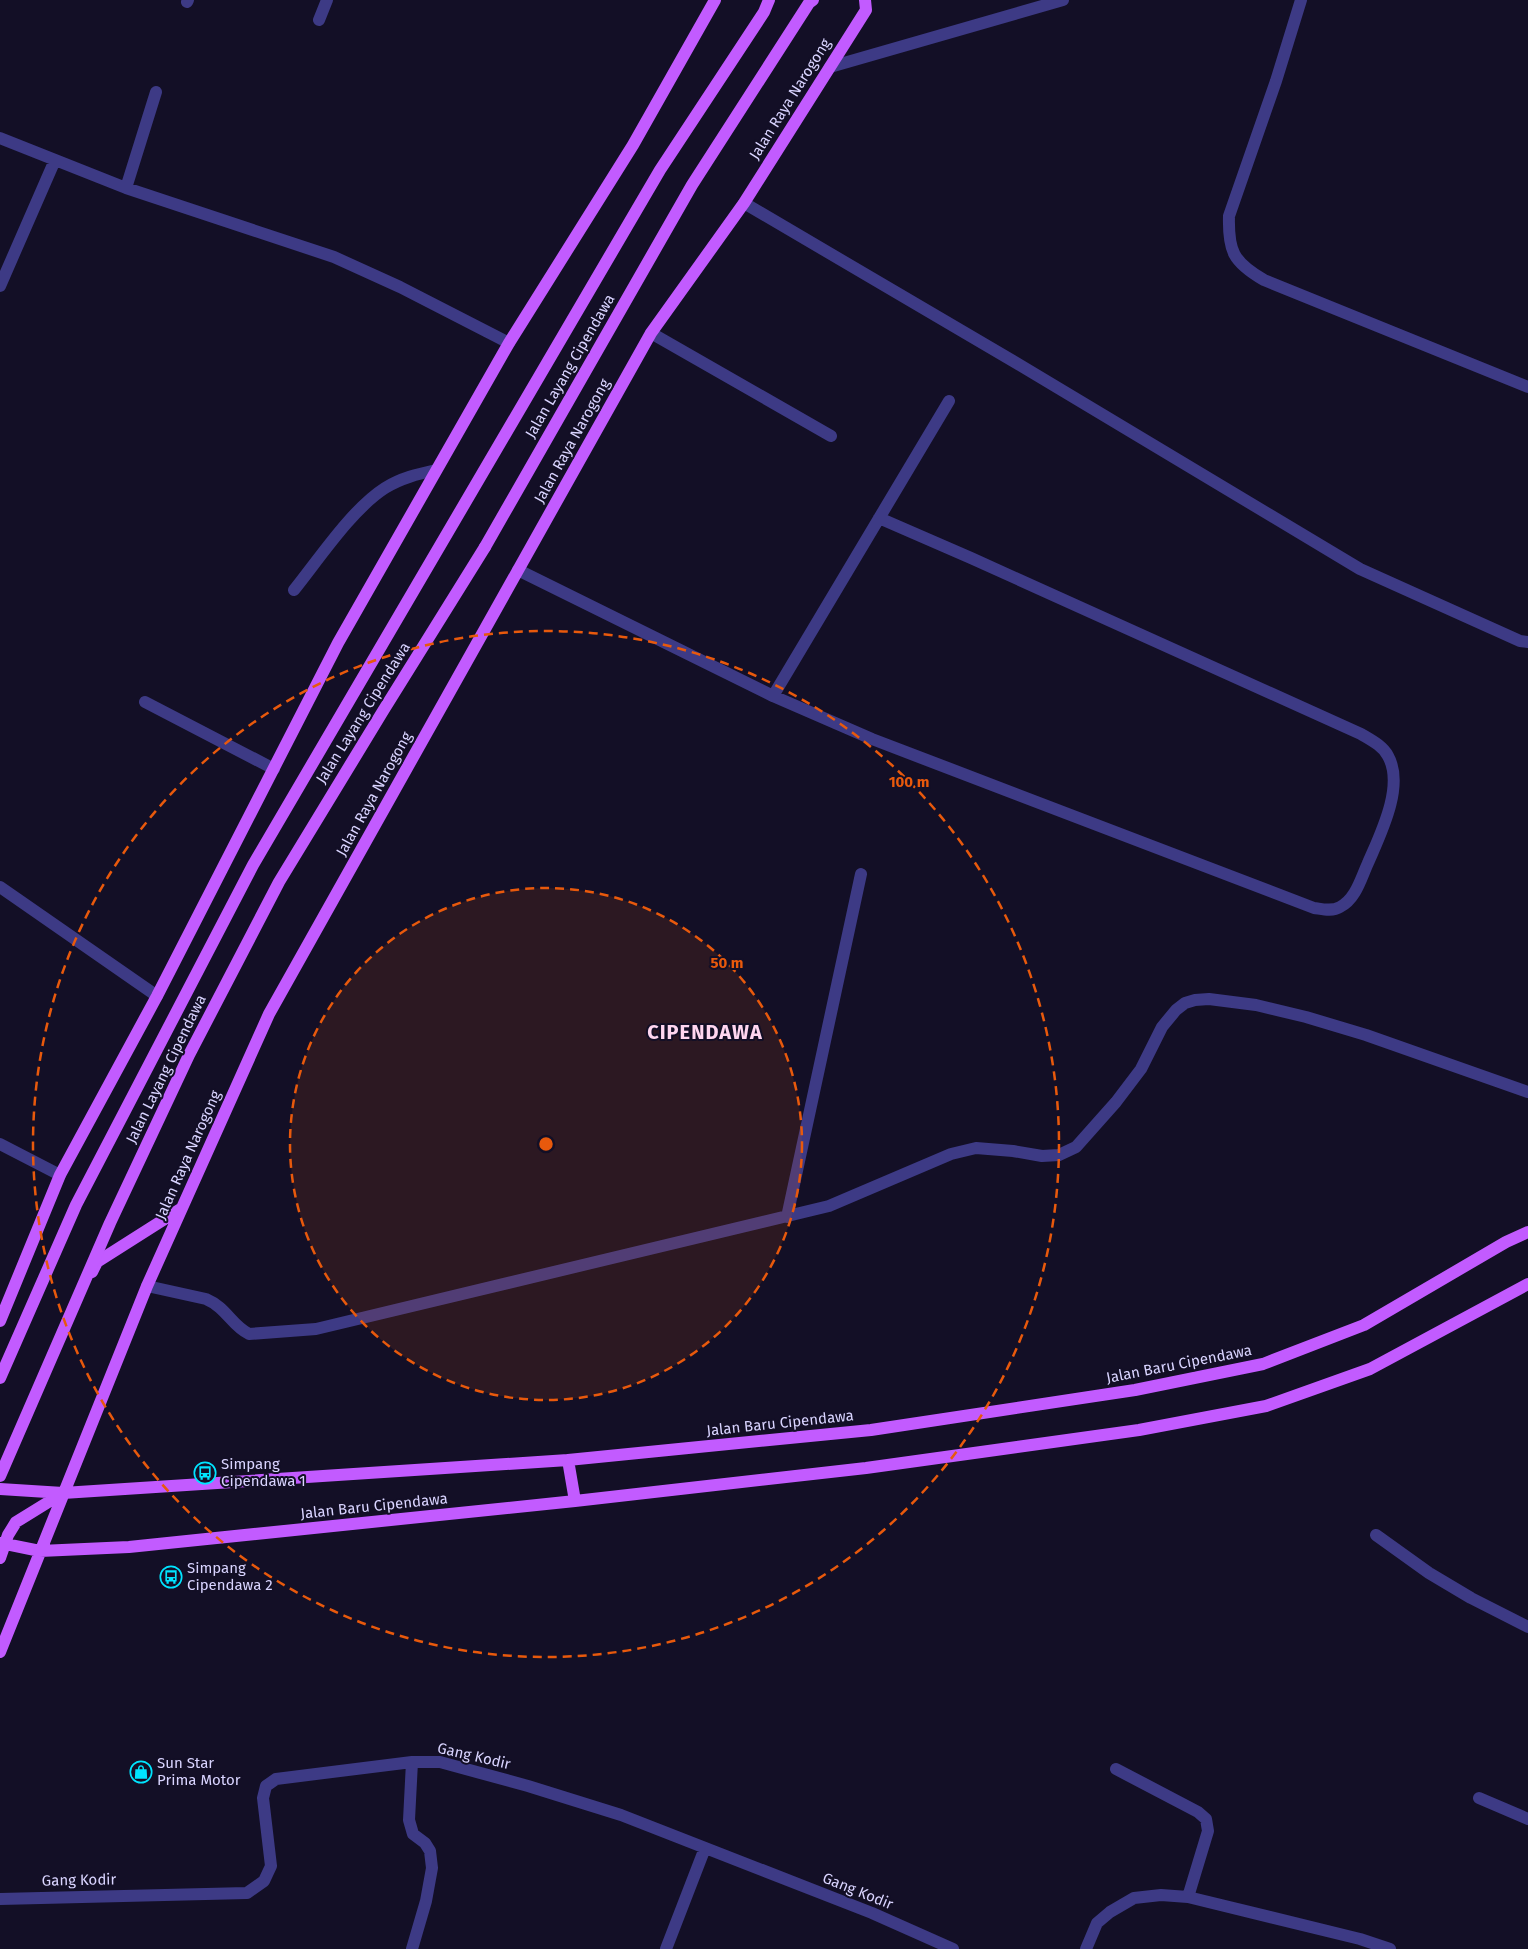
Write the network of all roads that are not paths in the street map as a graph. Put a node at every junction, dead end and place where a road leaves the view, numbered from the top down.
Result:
1 (327, 0) edge
2 (716, 0) edge
3 (769, 0) edge
4 (813, 0) edge
5 (865, 0) edge
6 (1063, 0) edge
7 (1301, 0) edge
8 (319, 20) dead end
9 (830, 67) junction
10 (156, 92) dead end
11 (0, 138) edge
12 (55, 160) junction
13 (126, 188) junction
14 (744, 203) junction
15 (0, 286) edge
16 (651, 333) junction
17 (509, 343) junction
18 (1528, 387) edge
19 (949, 401) dead end
20 (831, 436) dead end
21 (436, 470) junction
22 (879, 518) junction
23 (518, 570) junction
24 (294, 590) dead end
25 (1528, 642) edge
26 (774, 696) junction
27 (145, 702) dead end
28 (274, 769) junction
29 (861, 874) dead end
30 (0, 888) edge
31 (156, 996) junction
32 (1528, 1092) edge
33 (0, 1144) edge
34 (60, 1175) junction
35 (182, 1208) junction
36 (788, 1217) junction
37 (1528, 1232) edge
38 (1528, 1284) edge
39 (147, 1286) junction
40 (0, 1321) edge
41 (0, 1378) edge
42 (568, 1460) junction
43 (0, 1461) edge
44 (0, 1476) edge
45 (0, 1489) edge
46 (62, 1493) junction
47 (575, 1501) junction
48 (1376, 1535) dead end
49 (3, 1544) edge
50 (40, 1551) junction
51 (0, 1558) edge
52 (1528, 1627) edge
53 (0, 1652) edge
54 (412, 1762) junction
55 (1116, 1769) dead end
56 (1478, 1798) dead end
57 (1528, 1819) edge
58 (705, 1848) junction
59 (1188, 1897) junction
60 (0, 1899) edge
61 (412, 1949) edge
62 (666, 1949) edge
63 (953, 1949) edge
64 (1086, 1949) edge
65 (1390, 1949) edge

1 - 8 street
2 - 17 main road
3 - 41 main road, Jalan Layang Cipendawa
4 - 44 main road, Jalan Layang Cipendawa, bridge
5 - 9 main road, Jalan Raya Narogong
6 - 9 street
7 - 18 street
9 - 14 main road, Jalan Raya Narogong
10 - 13 street
11 - 12 street
12 - 13 street
12 - 15 street
13 - 17 street
14 - 16 main road, Jalan Raya Narogong
14 - 25 street
16 - 20 street
16 - 23 main road, Jalan Raya Narogong
17 - 21 main road
19 - 22 street
21 - 24 street
21 - 28 main road
22 - 26 street
22 - 26 street
23 - 26 street
23 - 35 main road, Jalan Raya Narogong
27 - 28 street
28 - 31 main road
29 - 36 street
30 - 31 street
31 - 34 main road
32 - 36 street
33 - 34 street
34 - 40 main road
35 - 39 main road, Jalan Raya Narogong
35 - 43 main road
36 - 39 street
37 - 42 main road, Jalan Baru Cipendawa
38 - 47 main road, Jalan Baru Cipendawa
39 - 46 main road, Jalan Raya Narogong
42 - 46 main road, Jalan Baru Cipendawa
42 - 47 main road
45 - 46 main road, Jalan Baru Cipendawa
46 - 49 main road
46 - 50 main road, Jalan Raya Narogong
47 - 50 main road, Jalan Baru Cipendawa
48 - 52 street
49 - 50 main road, Jalan Baru Cipendawa
49 - 51 main road
50 - 53 main road, Jalan Raya Narogong
54 - 58 street, Gang Kodir
54 - 60 street, Gang Kodir
54 - 61 street
55 - 59 street
56 - 57 street
58 - 62 street
58 - 63 street, Gang Kodir
59 - 64 street
59 - 65 street

